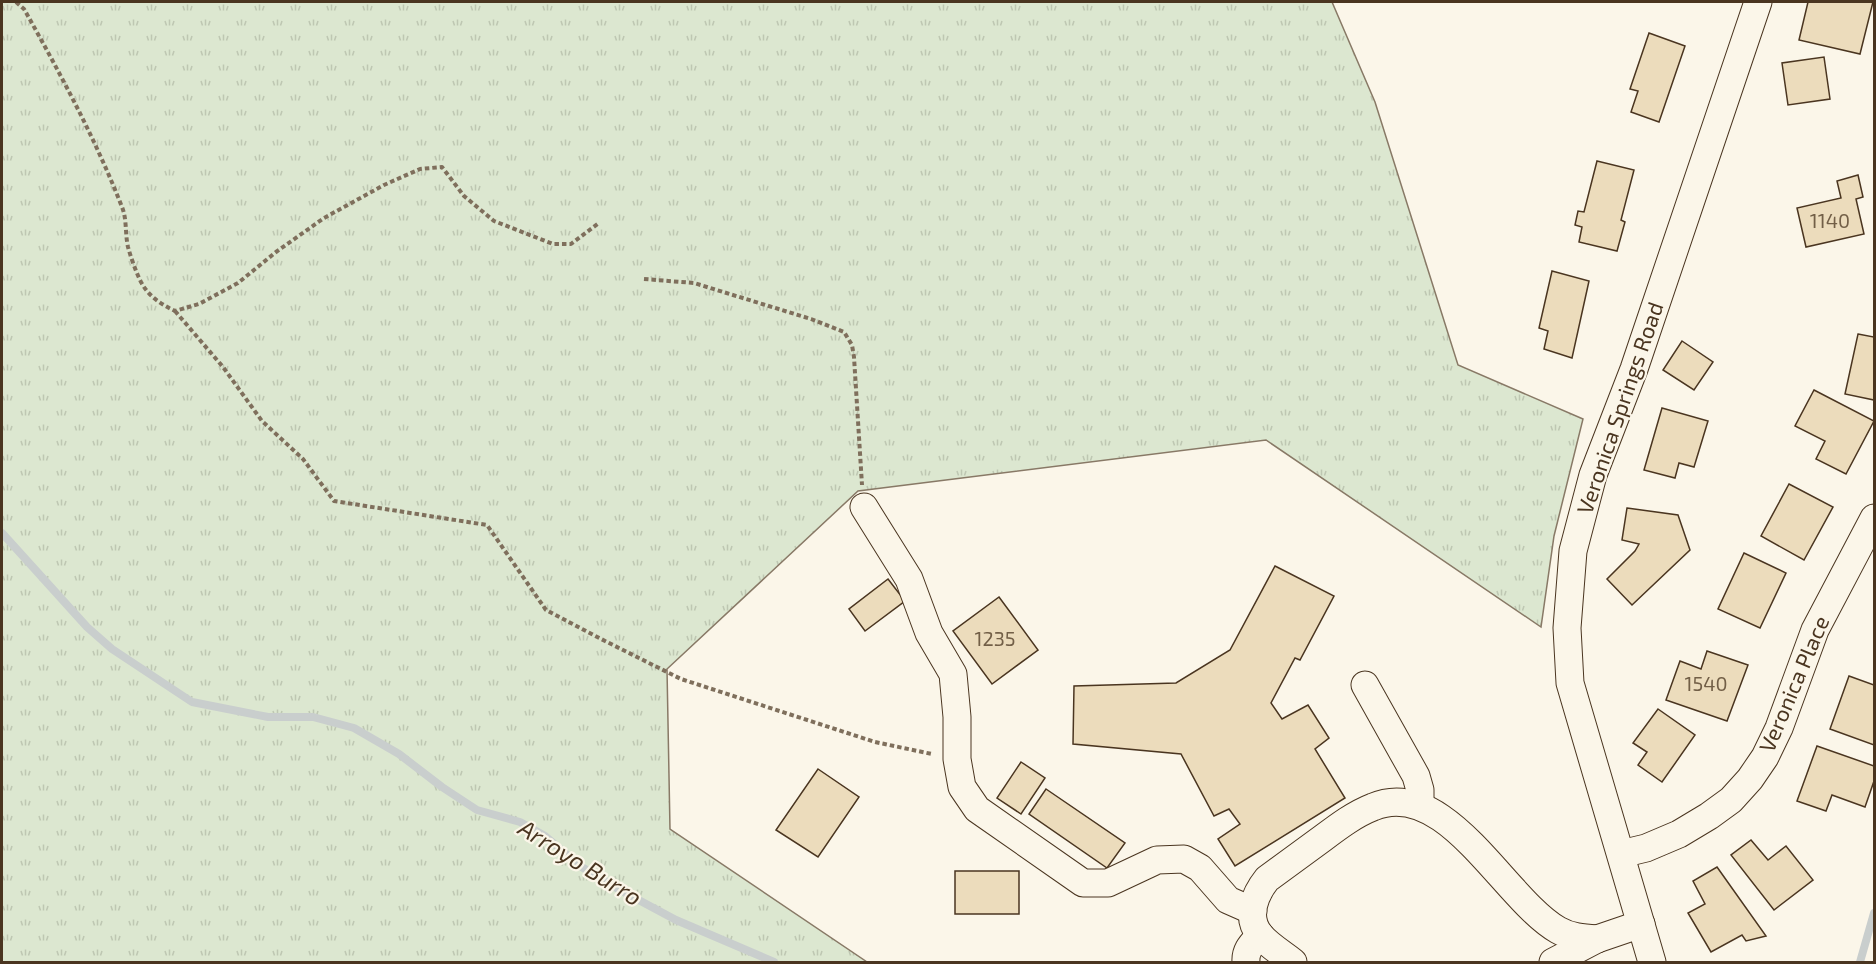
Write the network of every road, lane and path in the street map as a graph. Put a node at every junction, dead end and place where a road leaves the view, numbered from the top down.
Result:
1 (16, 2) edge
2 (1758, 2) edge
3 (599, 223) dead end
4 (644, 279) dead end
5 (175, 311) junction
6 (864, 507) joint
7 (1875, 518) edge
8 (1365, 685) dead end
9 (957, 759) junction
10 (1420, 806) junction
11 (1621, 854) junction
12 (1257, 923) junction
13 (1641, 924) junction
14 (1597, 939) junction
15 (1246, 963) edge
16 (1293, 963) edge
17 (1553, 963) edge
18 (1652, 963) edge

1 - 5 path
2 - 11 street, Veronica Springs Road
3 - 5 path
4 - 6 path
5 - 9 path
6 - 9 street
7 - 11 street, Veronica Place
8 - 10 street
9 - 12 street
10 - 12 street
10 - 14 street
11 - 13 street, Veronica Springs Road
12 - 15 street
12 - 16 street
13 - 14 street
13 - 18 street, Veronica Springs Road
14 - 17 street

